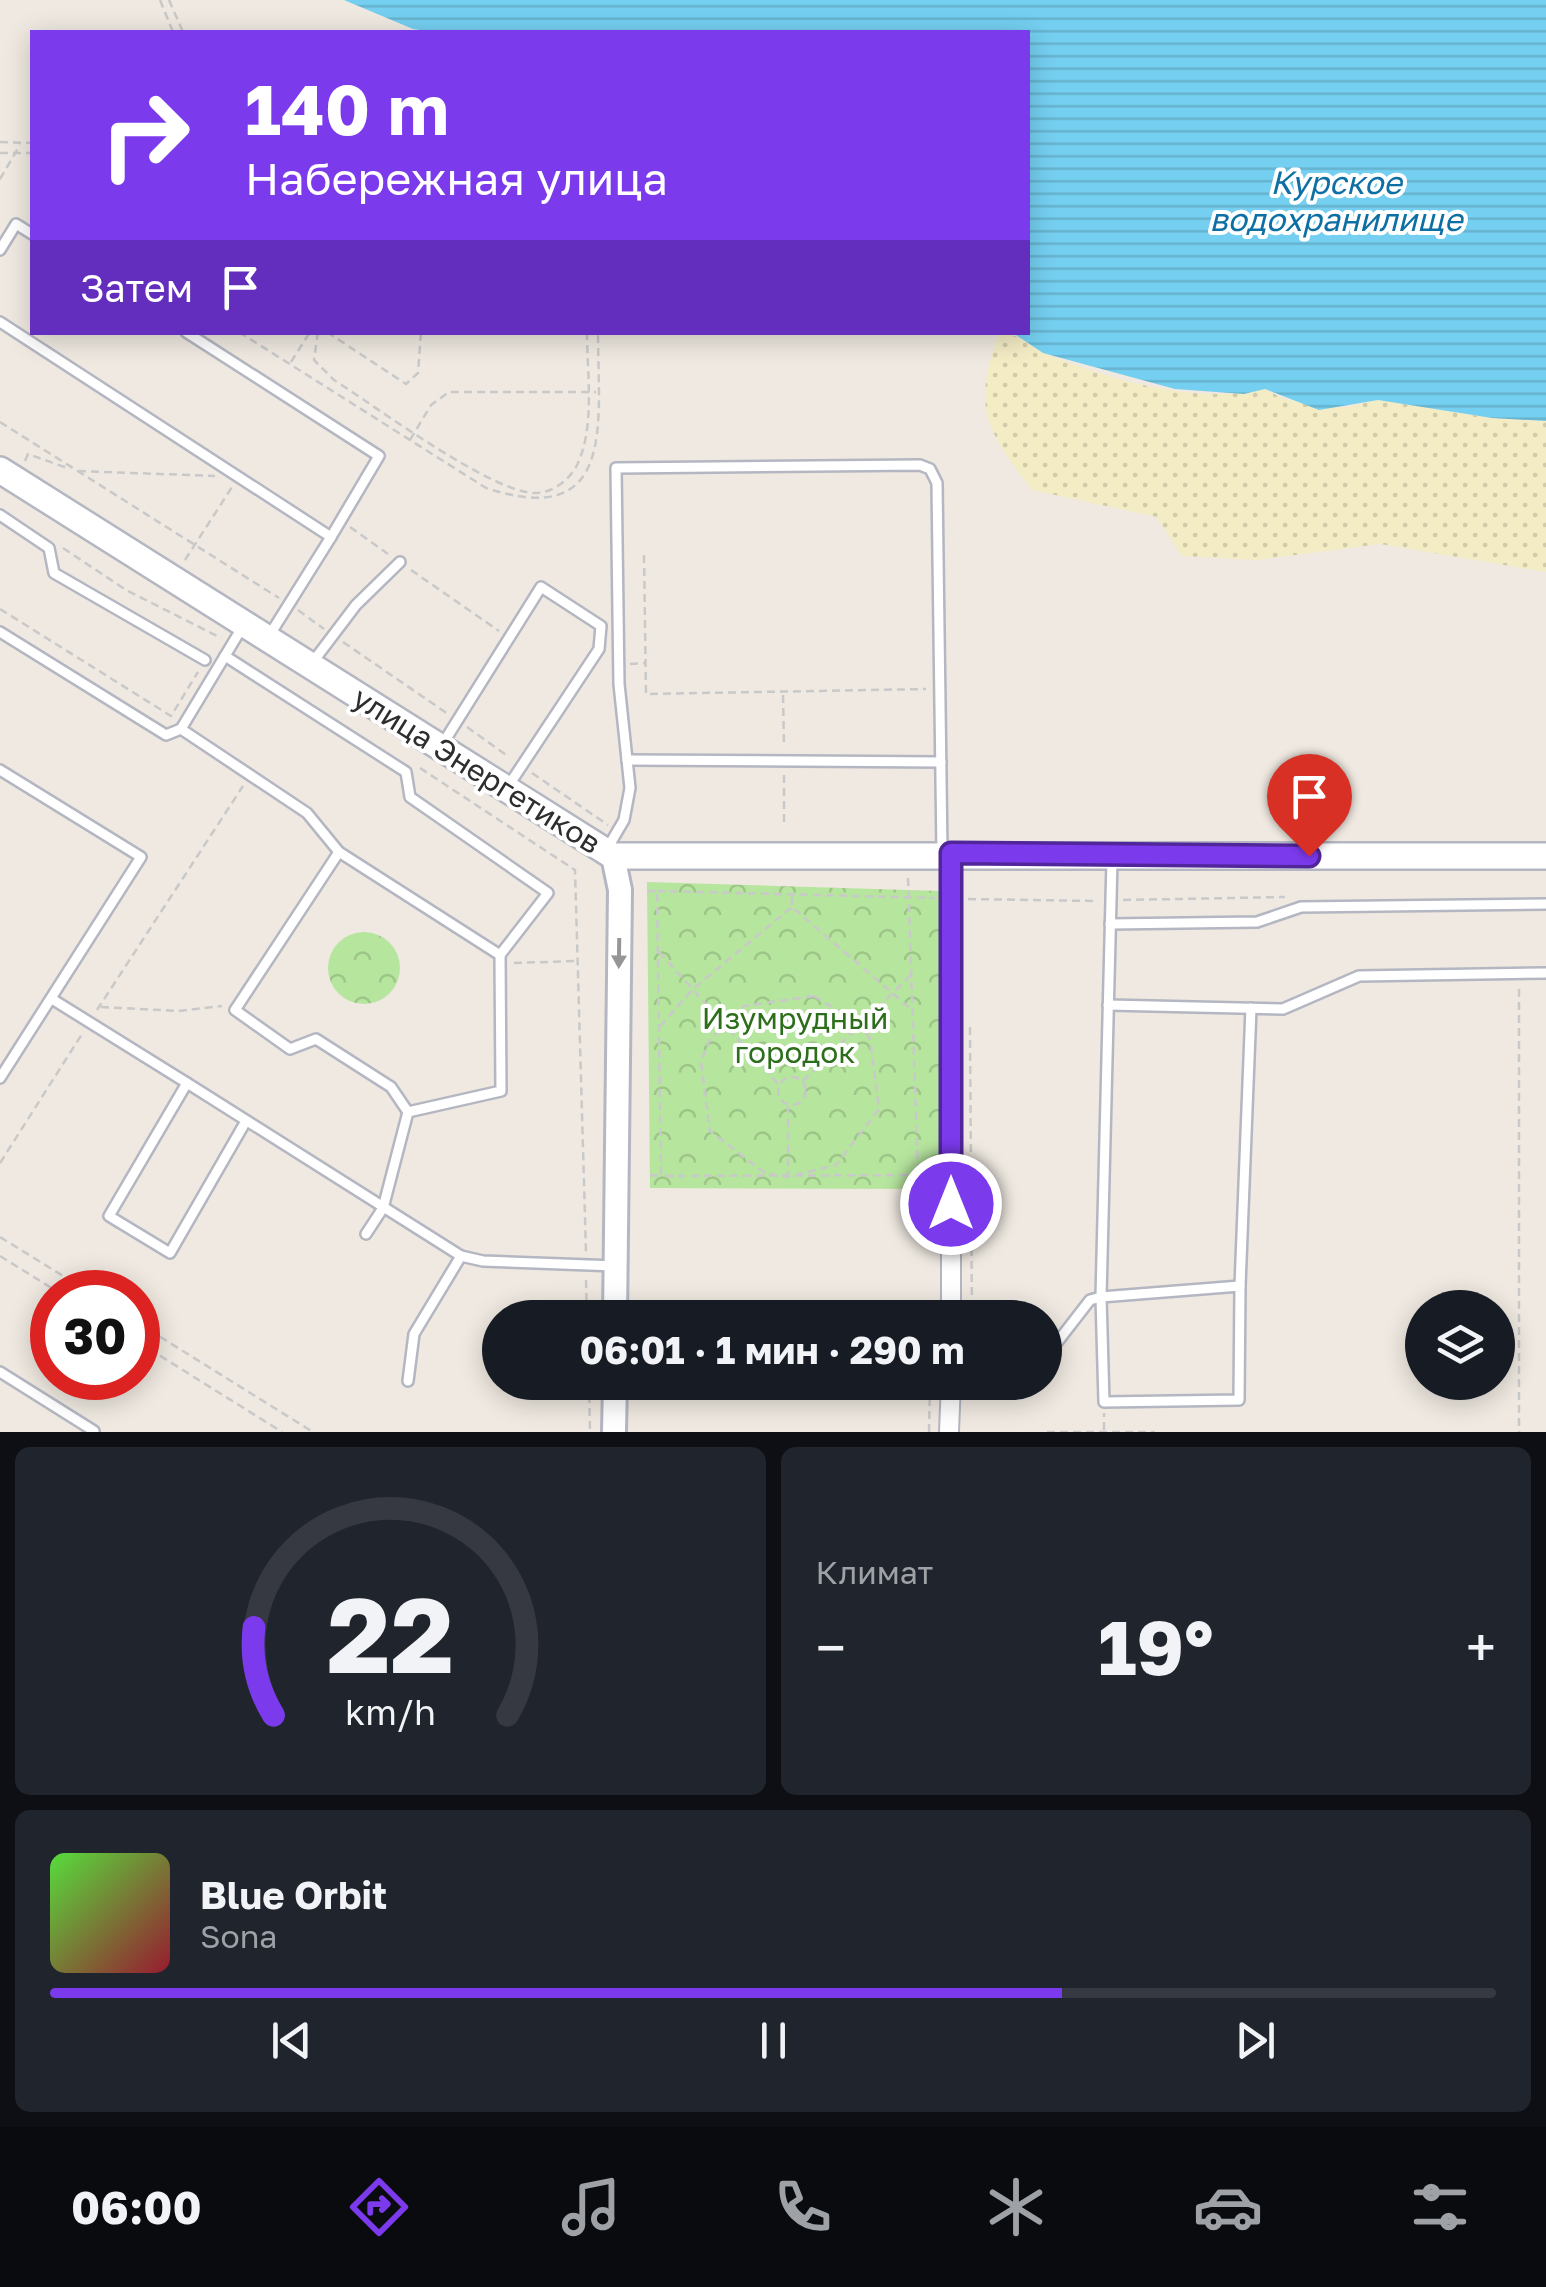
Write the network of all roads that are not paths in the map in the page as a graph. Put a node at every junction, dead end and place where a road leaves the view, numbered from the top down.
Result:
1 (30, 233) edge
2 (0, 250) edge
3 (0, 322) edge
4 (191, 335) edge
5 (12, 466) edge
6 (0, 516) edge
7 (330, 537) junction
8 (400, 562) road end
9 (0, 632) edge
10 (238, 634) junction
11 (268, 638) junction
12 (226, 656) junction
13 (205, 660) road end
14 (310, 665) junction
15 (181, 729) junction
16 (441, 748) junction
17 (627, 760) junction
18 (941, 762) junction
19 (0, 770) edge
20 (506, 788) junction
21 (612, 846) junction
22 (338, 852) junction
23 (946, 853) junction
24 (1112, 855) junction
25 (1546, 856) edge
26 (1546, 904) edge
27 (1110, 924) junction
28 (500, 959) junction
29 (1546, 972) edge
30 (52, 999) junction
31 (1108, 1005) junction
32 (1251, 1008) junction
33 (0, 1078) edge
34 (187, 1083) junction
35 (408, 1112) junction
36 (246, 1121) junction
37 (383, 1208) junction
38 (366, 1234) dead end
39 (460, 1256) junction
40 (616, 1266) junction
41 (1240, 1286) junction
42 (1100, 1297) junction
43 (615, 1300) edge
44 (951, 1300) edge
45 (1062, 1336) edge
46 (0, 1372) edge
47 (408, 1381) dead end
48 (614, 1400) edge
49 (951, 1400) edge
50 (94, 1431) edge
51 (614, 1432) edge
52 (950, 1432) edge

1 - 2 lane
3 - 7 lane
4 - 7 lane
5 - 10 main road, улица Энергетиков
6 - 13 lane
7 - 11 lane
8 - 14 lane
9 - 15 lane
10 - 11 main road, улица Энергетиков
10 - 12 lane
11 - 14 main road, улица Энергетиков
12 - 15 lane
12 - 28 lane
14 - 16 main road, улица Энергетиков
15 - 22 lane
16 - 20 main road, улица Энергетиков
16 - 20 lane
17 - 18 lane
17 - 18 lane
17 - 21 lane
18 - 23 lane
19 - 30 lane
20 - 21 main road, улица Энергетиков
21 - 23 main road
21 -> 40 street, улица Энергетиков
22 - 28 lane
22 - 35 lane
23 - 24 main road
23 - 44 street
24 - 25 main road
24 - 27 lane
26 - 27 lane
27 - 31 lane
28 - 35 lane
29 - 32 lane
30 - 33 lane
30 - 34 lane
31 - 32 lane
31 - 42 lane
32 - 41 lane
34 - 36 lane
34 - 36 lane
35 - 37 lane
36 - 37 lane
37 - 38 lane
37 - 39 lane
39 - 40 lane
39 - 47 lane
40 - 43 street, улица Энергетиков
41 - 42 lane
41 - 42 lane
42 - 45 lane
46 - 50 lane
48 - 51 street
49 - 52 street

